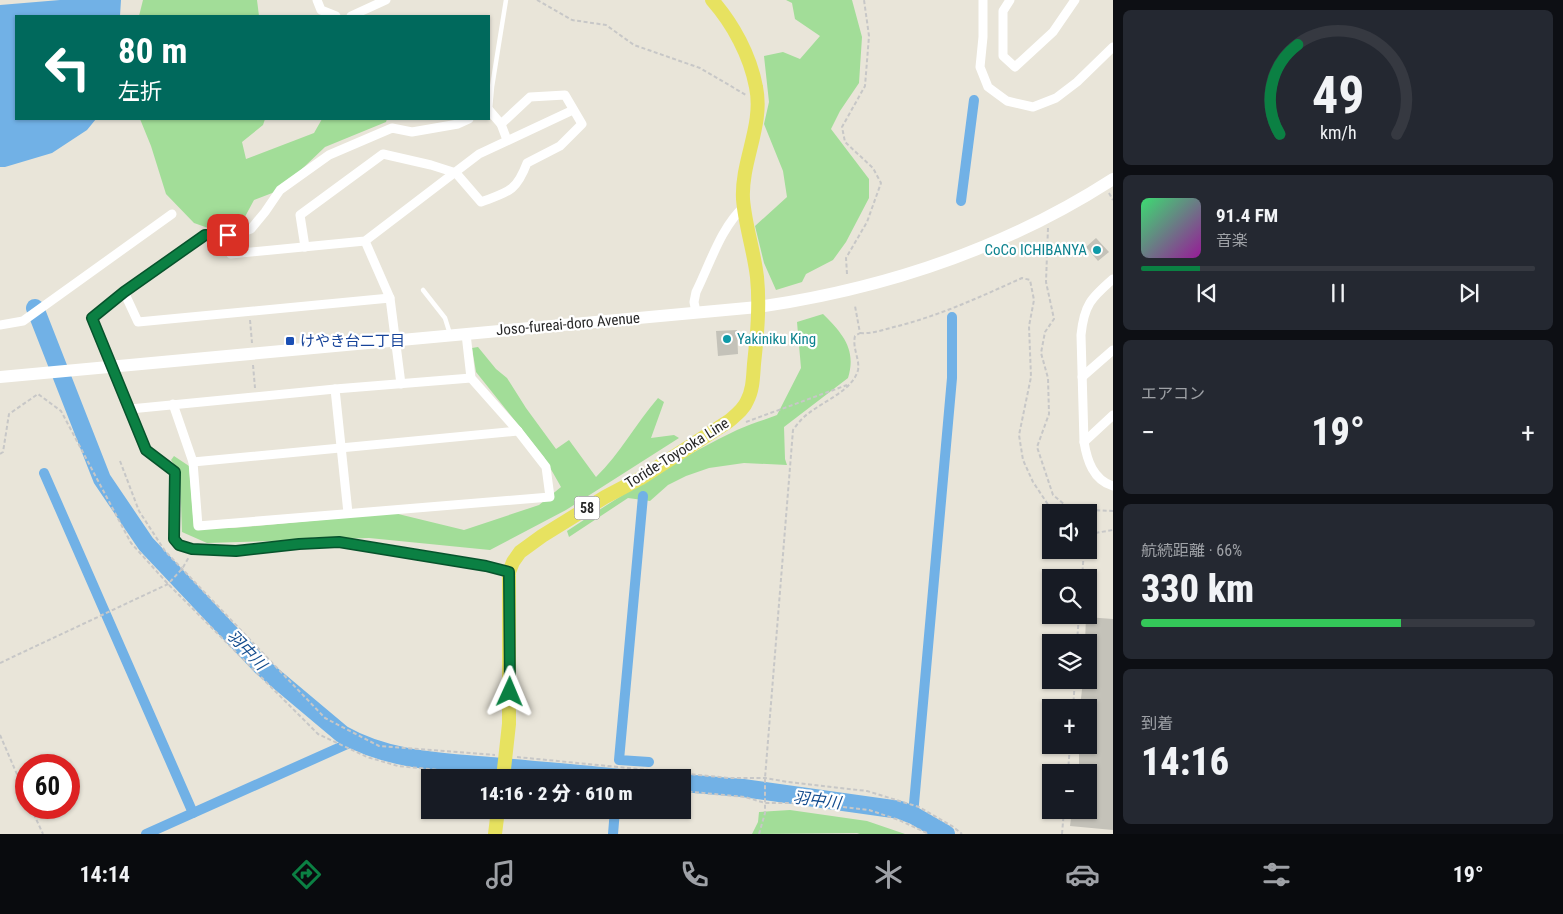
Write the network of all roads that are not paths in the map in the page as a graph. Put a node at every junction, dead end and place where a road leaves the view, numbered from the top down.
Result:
1 (316, 0) edge
2 (386, 0) edge
3 (506, 0) edge
4 (712, 0) edge
5 (983, 0) edge
6 (1010, 0) edge
7 (1075, 0) edge
8 (334, 15) edge
9 (353, 15) edge
10 (1113, 47) edge
11 (490, 103) edge
12 (490, 110) edge
13 (574, 110) junction
14 (467, 120) edge
15 (501, 124) junction
16 (507, 140) junction
17 (456, 173) junction
18 (1113, 179) edge
19 (744, 207) junction
20 (172, 214) dead end
21 (228, 235) junction
22 (365, 241) junction
23 (304, 247) junction
24 (1113, 279) edge
25 (423, 290) dead end
26 (124, 292) junction
27 (390, 298) junction
28 (758, 307) junction
29 (696, 312) junction
30 (0, 325) edge
31 (466, 334) junction
32 (450, 336) junction
33 (396, 340) junction
34 (1113, 350) edge
35 (111, 366) junction
36 (0, 377) edge
37 (1082, 377) junction
38 (471, 378) junction
39 (401, 384) junction
40 (335, 389) junction
41 (173, 404) junction
42 (130, 409) junction
43 (1113, 415) edge
44 (518, 431) junction
45 (1084, 442) junction
46 (341, 448) junction
47 (193, 462) junction
48 (1111, 484) edge
49 (348, 513) junction
50 (509, 572) junction
51 (504, 768) edge
52 (497, 819) edge
53 (495, 834) edge

1 - 8 street
2 - 9 street
3 - 11 lane
4 - 19 main road, Toride-Toyooka Line / 58
5 - 10 street
6 - 7 street
12 - 15 street
13 - 15 street
13 - 16 street
13 - 17 street
14 - 21 street
15 - 16 street
16 - 17 street
17 - 22 street
17 - 23 street
18 - 28 street, Joso-fureai-doro Avenue
19 - 28 main road, Toride-Toyooka Line / 58
19 - 29 street
20 - 30 street
21 - 23 street
21 - 26 street
22 - 23 street
22 - 27 street
24 - 37 street
25 - 32 lane
26 - 27 street
26 - 35 street
27 - 33 street
28 - 29 street, Joso-fureai-doro Avenue
28 - 50 main road, Toride-Toyooka Line / 58
29 - 31 street, Joso-fureai-doro Avenue
31 - 32 street, Joso-fureai-doro Avenue
31 - 38 street
32 - 33 street, Joso-fureai-doro Avenue
33 - 35 street, Joso-fureai-doro Avenue
33 - 39 street
34 - 37 street
35 - 36 street, Joso-fureai-doro Avenue
35 - 42 street
37 - 45 street
38 - 39 street
38 - 44 street
39 - 40 street
40 - 41 street
40 - 46 street
41 - 42 street
41 - 47 street
42 - 50 street
43 - 45 street
44 - 46 street
44 - 49 street
45 - 48 street
46 - 47 street
46 - 49 street
47 - 49 street
50 - 51 main road
52 - 53 main road

